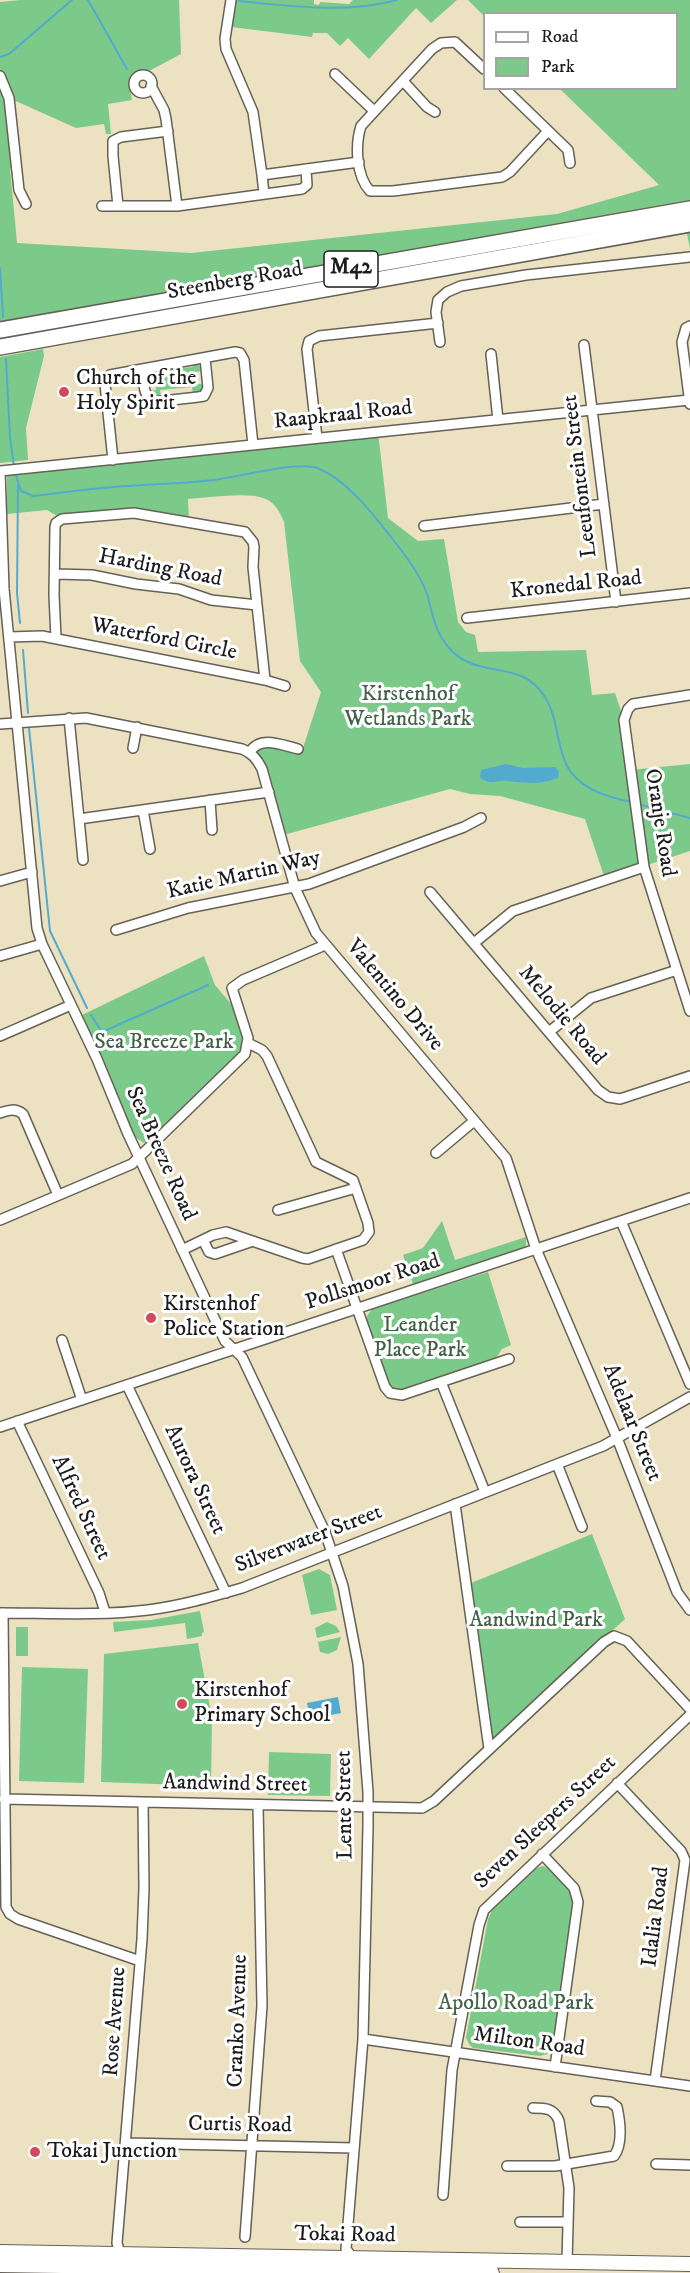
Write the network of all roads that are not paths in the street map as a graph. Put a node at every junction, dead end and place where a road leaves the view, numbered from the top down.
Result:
1 (230, 4) edge
2 (483, 68) edge
3 (334, 74) dead end
4 (0, 76) edge
5 (403, 81) junction
6 (151, 86) dead end
7 (506, 90) edge
8 (374, 111) junction
9 (435, 112) dead end
10 (168, 131) junction
11 (548, 131) junction
12 (359, 162) junction
13 (570, 163) dead end
14 (306, 169) junction
15 (262, 175) junction
16 (264, 194) junction
17 (26, 204) dead end
18 (102, 206) dead end
19 (118, 206) junction
20 (177, 206) junction
21 (690, 209) edge
22 (690, 224) edge
23 (690, 257) edge
24 (438, 324) junction
25 (690, 326) edge
26 (0, 330) edge
27 (440, 342) dead end
28 (584, 345) dead end
29 (0, 347) edge
30 (491, 354) dead end
31 (205, 358) junction
32 (143, 370) junction
33 (690, 402) edge
34 (593, 410) junction
35 (498, 420) junction
36 (317, 438) junction
37 (253, 445) junction
38 (113, 460) junction
39 (2, 471) edge
40 (604, 504) junction
41 (424, 526) dead end
42 (56, 574) junction
43 (690, 593) edge
44 (616, 602) junction
45 (257, 605) junction
46 (467, 618) dead end
47 (9, 637) junction
48 (57, 638) junction
49 (265, 680) junction
50 (285, 686) dead end
51 (690, 695) edge
52 (69, 718) junction
53 (17, 722) junction
54 (0, 724) edge
55 (137, 727) junction
56 (134, 748) dead end
57 (298, 749) dead end
58 (250, 752) junction
59 (269, 792) junction
60 (210, 800) junction
61 (143, 810) junction
62 (481, 818) dead end
63 (79, 819) junction
64 (212, 830) dead end
65 (150, 849) dead end
66 (82, 860) dead end
67 (644, 867) junction
68 (32, 872) junction
69 (0, 881) edge
70 (295, 888) junction
71 (430, 892) dead end
72 (116, 930) dead end
73 (474, 943) junction
74 (42, 944) junction
75 (325, 945) junction
76 (0, 956) edge
77 (676, 970) junction
78 (71, 1005) junction
79 (690, 1011) edge
80 (549, 1032) junction
81 (0, 1036) edge
82 (248, 1043) junction
83 (690, 1076) edge
84 (0, 1113) edge
85 (474, 1121) junction
86 (436, 1154) dead end
87 (139, 1158) junction
88 (356, 1188) junction
89 (58, 1195) junction
90 (690, 1198) edge
91 (278, 1210) dead end
92 (0, 1220) edge
93 (621, 1221) junction
94 (203, 1239) junction
95 (253, 1241) junction
96 (336, 1249) junction
97 (536, 1249) junction
98 (182, 1250) junction
99 (357, 1309) junction
100 (62, 1340) dead end
101 (235, 1349) junction
102 (509, 1359) dead end
103 (441, 1382) junction
104 (690, 1384) edge
105 (127, 1385) junction
106 (690, 1397) edge
107 (82, 1400) junction
108 (17, 1421) junction
109 (0, 1427) edge
110 (617, 1438) junction
111 (557, 1464) junction
112 (485, 1492) junction
113 (455, 1504) junction
114 (582, 1527) dead end
115 (333, 1552) junction
116 (225, 1593) junction
117 (690, 1610) edge
118 (105, 1612) junction
119 (1, 1613) edge
120 (690, 1709) edge
121 (690, 1715) edge
122 (489, 1749) junction
123 (617, 1783) junction
124 (4, 1799) junction
125 (143, 1802) junction
126 (258, 1805) junction
127 (368, 1808) junction
128 (542, 1854) junction
129 (140, 1961) junction
130 (363, 2039) junction
131 (455, 2053) junction
132 (555, 2067) junction
133 (655, 2081) junction
134 (690, 2086) edge
135 (596, 2101) dead end
136 (532, 2108) dead end
137 (126, 2143) junction
138 (252, 2145) junction
139 (354, 2148) junction
140 (565, 2164) junction
141 (656, 2164) dead end
142 (690, 2165) edge
143 (507, 2166) dead end
144 (443, 2195) dead end
145 (520, 2222) dead end
146 (568, 2222) junction
147 (245, 2237) dead end
148 (0, 2252) edge
149 (345, 2261) junction
150 (115, 2262) edge
151 (690, 2264) edge
152 (0, 2265) edge
153 (567, 2267) edge
154 (415, 2272) edge
155 (492, 2273) edge

1 - 15 street
2 - 5 street
3 - 8 street
4 - 17 street
5 - 8 street
5 - 9 street
6 - 10 street
7 - 11 street
8 - 12 street
10 - 19 street
10 - 20 street
11 - 12 street
11 - 13 street
12 - 14 street
14 - 15 street
14 - 16 street
15 - 16 street
16 - 20 street
18 - 19 street
19 - 20 street
21 - 26 main road, Steenberg Road / M42
22 - 29 main road, Steenberg Road / M42
23 - 24 street
24 - 27 street
24 - 36 street
25 - 33 street
28 - 34 street, Leeufontein Street
30 - 35 street
31 - 32 street
31 - 32 street
31 - 37 street
32 - 38 street
33 - 34 street, Raapkraal Road
34 - 35 street, Raapkraal Road
34 - 40 street, Leeufontein Street
35 - 36 street, Raapkraal Road
36 - 37 street, Raapkraal Road
37 - 38 street, Raapkraal Road
38 - 39 street, Raapkraal Road
39 - 47 street, Sea Breeze Road
40 - 41 street
40 - 44 street, Leeufontein Street
42 - 45 street, Harding Road
42 - 45 street, Waterford Circle
42 - 48 street, Waterford Circle
43 - 44 street, Kronedal Road
44 - 46 street, Kronedal Road
45 - 49 street, Waterford Circle
47 - 48 street, Waterford Circle
47 - 53 street, Sea Breeze Road
48 - 49 street, Waterford Circle
49 - 50 street, Waterford Circle
51 - 67 street, Oranje Road
52 - 53 street
52 - 55 street
52 - 63 street
53 - 54 street
53 - 68 street, Sea Breeze Road
55 - 56 street
55 - 58 street
57 - 58 street
58 - 59 street, Valentino Drive
59 - 60 street
59 - 70 street, Valentino Drive
60 - 61 street
60 - 64 street
61 - 63 street
61 - 65 street
62 - 70 street, Katie Martin Way
63 - 66 street
67 - 73 street
67 - 77 street, Oranje Road
68 - 69 street
68 - 74 street, Sea Breeze Road
70 - 72 street, Katie Martin Way
70 - 75 street, Valentino Drive
71 - 73 street, Melodie Road
73 - 80 street, Melodie Road
74 - 76 street
74 - 78 street, Sea Breeze Road
75 - 82 street
75 - 85 street, Valentino Drive
77 - 79 street, Oranje Road
77 - 80 street
78 - 81 street
78 - 87 street, Sea Breeze Road
80 - 83 street, Melodie Road
82 - 87 street
82 - 88 street
84 - 89 street
85 - 86 street
85 - 97 street, Valentino Drive
87 - 89 street
87 - 98 street, Sea Breeze Road
88 - 91 street
88 - 96 street
89 - 92 street
90 - 93 street, Pollsmoor Road
93 - 97 street, Pollsmoor Road
93 - 104 street
94 - 95 street
94 - 95 street
94 - 98 street
95 - 96 street
96 - 99 street
97 - 99 street, Pollsmoor Road
97 - 110 street, Adelaar Street
98 - 101 street, Sea Breeze Road
99 - 101 street, Pollsmoor Road
99 - 103 street
100 - 107 street
101 - 105 street, Pollsmoor Road
101 - 115 street, Lente Street
102 - 103 street
103 - 112 street
105 - 107 street, Pollsmoor Road
105 - 116 street, Aurora Street
106 - 110 street, Silverwater Street
107 - 108 street, Pollsmoor Road
108 - 109 street, Pollsmoor Road
108 - 118 street, Alfred Street
110 - 111 street, Silverwater Street
110 - 117 street, Adelaar Street
111 - 112 street, Silverwater Street
111 - 114 street
112 - 113 street, Silverwater Street
113 - 115 street, Silverwater Street
113 - 122 street
115 - 116 street, Silverwater Street
115 - 127 street, Lente Street
116 - 118 street, Silverwater Street
118 - 119 street, Silverwater Street
119 - 124 street
120 - 122 street, Aandwind Street
121 - 123 street, Seven Sleepers Street
122 - 127 street, Aandwind Street
123 - 128 street, Seven Sleepers Street
123 - 133 street, Idalia Road
124 - 125 street, Aandwind Street
124 - 129 street
125 - 126 street, Aandwind Street
125 - 129 street, Rose Avenue
126 - 127 street, Aandwind Street
126 - 138 street, Cranko Avenue
127 - 130 street, Lente Street
128 - 131 street, Seven Sleepers Street
128 - 132 street
129 - 137 street, Rose Avenue
130 - 131 street, Milton Road
130 - 139 street, Lente Street
131 - 132 street, Milton Road
131 - 144 street, Seven Sleepers Street
132 - 133 street, Milton Road
133 - 134 street, Milton Road
135 - 140 street
136 - 140 street
137 - 138 street, Curtis Road
137 - 150 street, Rose Avenue
138 - 139 street, Curtis Road
138 - 147 street, Cranko Avenue
139 - 149 street, Lente Street
140 - 143 street
140 - 146 street
141 - 142 street
145 - 146 street
146 - 153 street
148 - 150 main road, Tokai Road
149 - 150 main road, Tokai Road
149 - 153 main road, Tokai Road
149 - 154 main road, Tokai Road
150 - 152 main road, Tokai Road
151 - 153 main road, Tokai Road
154 - 155 main road, Tokai Road

